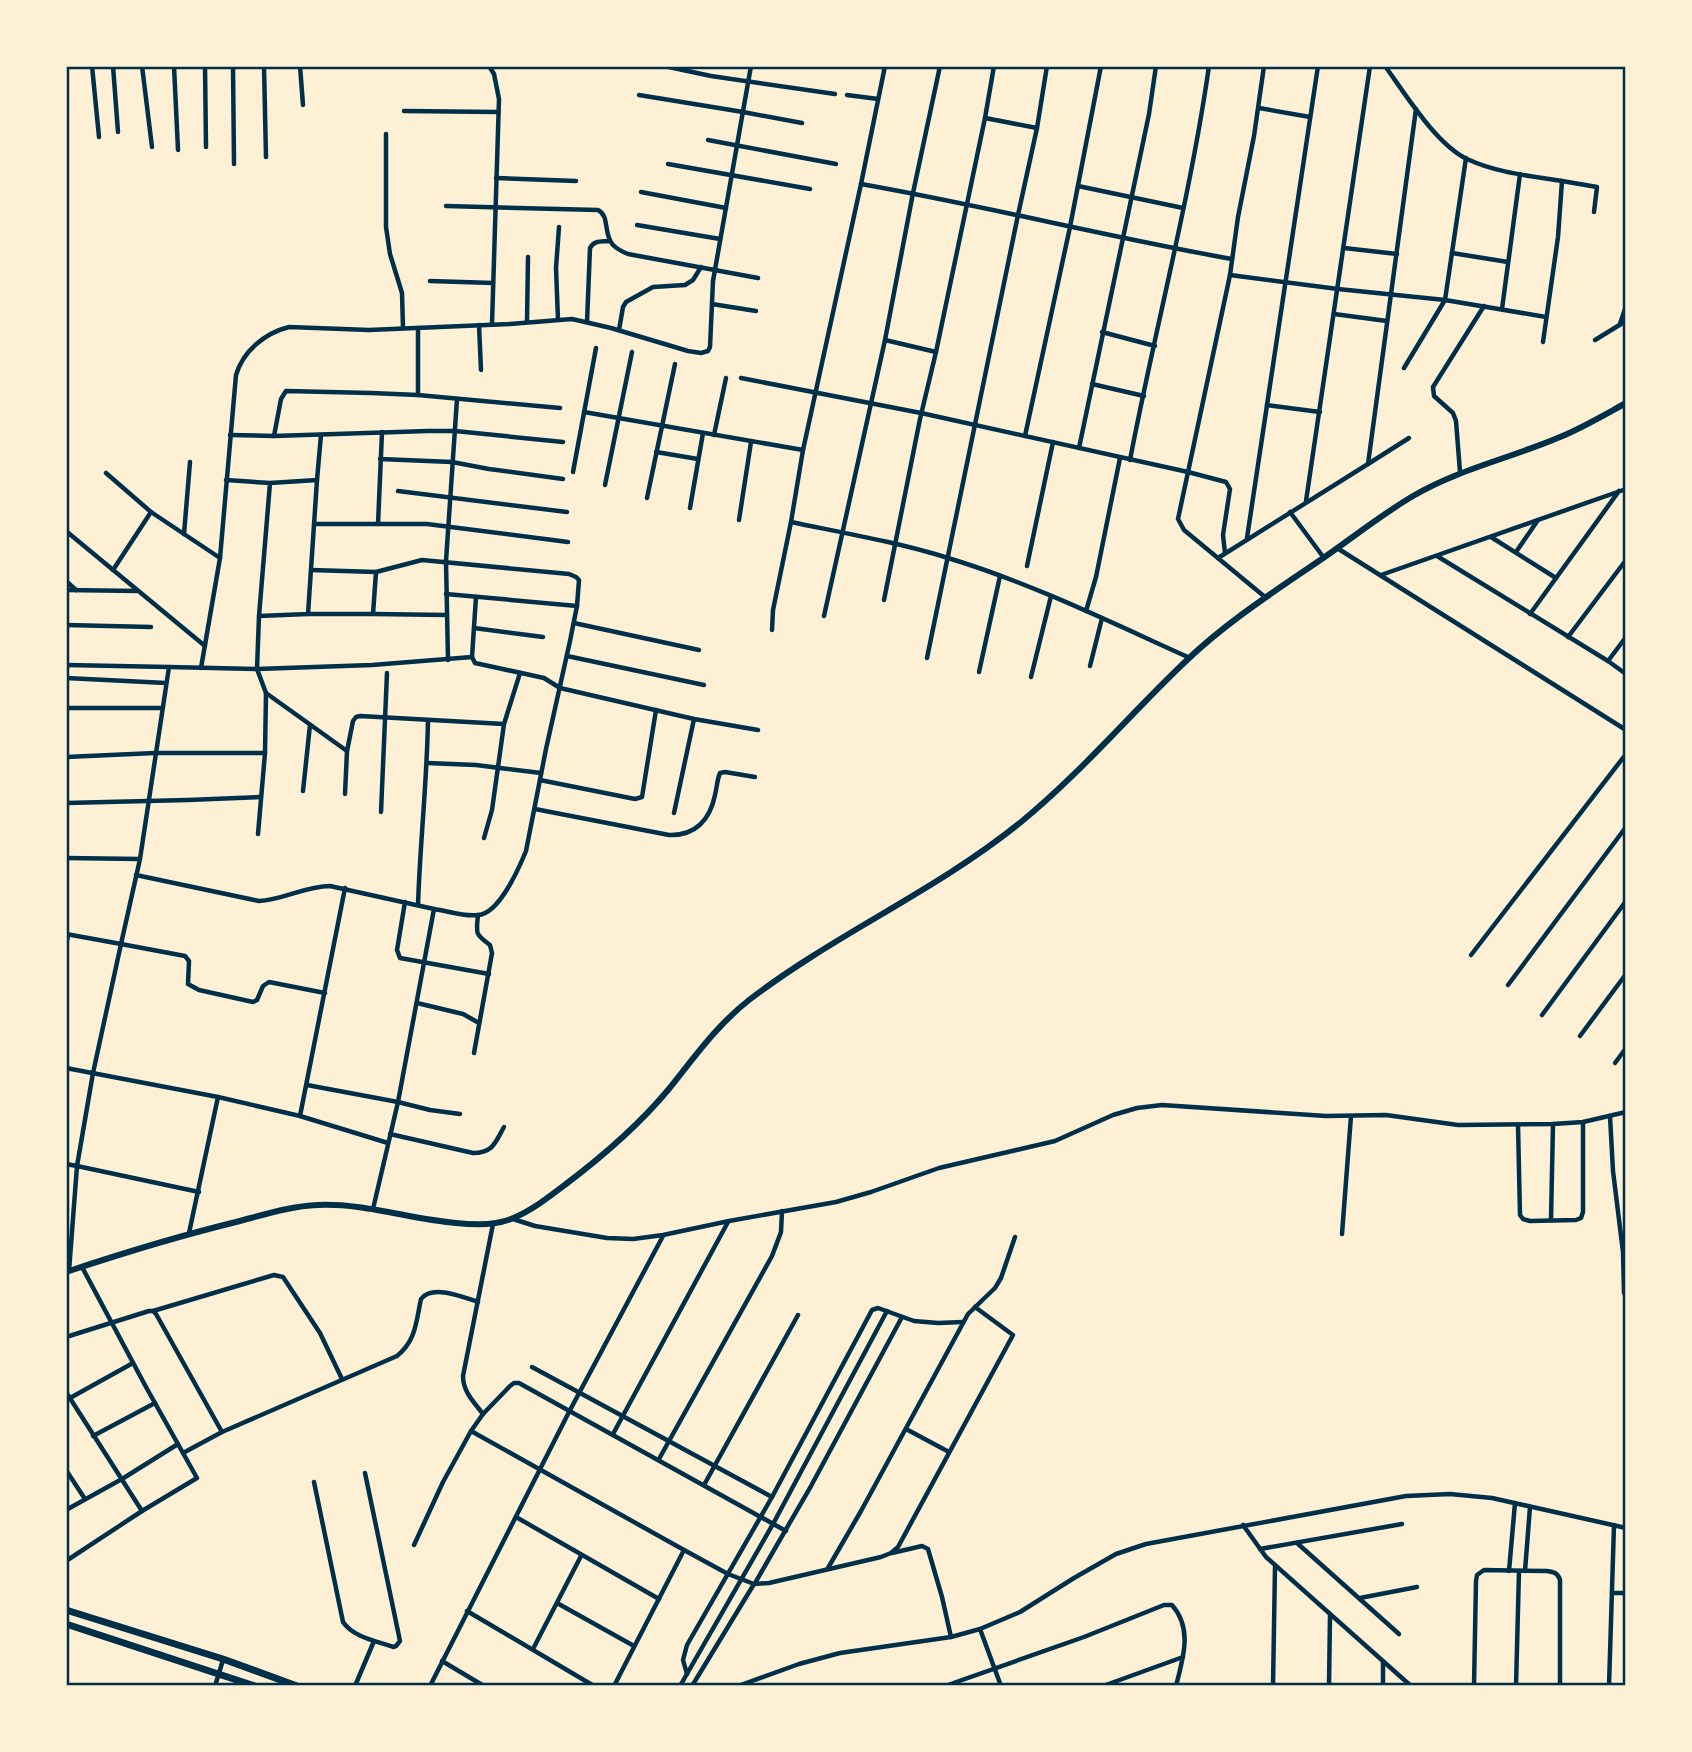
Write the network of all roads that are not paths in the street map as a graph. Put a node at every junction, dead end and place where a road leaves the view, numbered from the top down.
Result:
1 (92, 66) edge
2 (113, 66) edge
3 (142, 66) edge
4 (174, 66) edge
5 (205, 66) edge
6 (233, 66) edge
7 (264, 66) edge
8 (300, 66) edge
9 (489, 66) edge
10 (664, 66) edge
11 (751, 66) edge
12 (885, 66) edge
13 (940, 66) edge
14 (993, 66) edge
15 (1047, 66) edge
16 (1101, 66) edge
17 (1156, 66) edge
18 (1209, 66) edge
19 (1264, 66) edge
20 (1318, 66) edge
21 (1370, 66) edge
22 (1385, 66) edge
23 (748, 80) junction
24 (835, 94) dead end
25 (639, 95) dead end
26 (848, 95) dead end
27 (878, 100) junction
28 (303, 105) dead end
29 (1258, 108) junction
30 (1416, 109) junction
31 (404, 111) dead end
32 (498, 112) junction
33 (743, 112) junction
34 (1310, 117) junction
35 (985, 118) junction
36 (802, 123) dead end
37 (1037, 128) junction
38 (118, 132) dead end
39 (386, 134) dead end
40 (99, 137) dead end
41 (708, 140) dead end
42 (738, 145) junction
43 (152, 147) dead end
44 (205, 147) dead end
45 (178, 150) dead end
46 (266, 157) dead end
47 (1466, 158) junction
48 (234, 164) dead end
49 (668, 164) dead end
50 (836, 164) dead end
51 (1520, 174) junction
52 (732, 176) junction
53 (496, 178) junction
54 (576, 181) dead end
55 (1562, 181) junction
56 (862, 184) junction
57 (1078, 186) junction
58 (810, 189) dead end
59 (640, 192) dead end
60 (913, 193) junction
61 (1131, 197) junction
62 (967, 205) junction
63 (446, 206) dead end
64 (495, 208) junction
65 (726, 208) junction
66 (1183, 208) junction
67 (1594, 212) dead end
68 (1017, 215) junction
69 (637, 225) dead end
70 (1070, 226) junction
71 (559, 227) dead end
72 (1122, 238) junction
73 (720, 239) junction
74 (611, 241) junction
75 (1344, 248) junction
76 (1174, 249) junction
77 (1452, 253) junction
78 (1397, 254) junction
79 (528, 257) dead end
80 (1232, 259) junction
81 (1508, 262) junction
82 (701, 267) junction
83 (715, 270) junction
84 (1230, 275) junction
85 (758, 278) dead end
86 (430, 281) dead end
87 (1285, 281) junction
88 (493, 283) junction
89 (1338, 289) junction
90 (1391, 295) junction
91 (1445, 300) junction
92 (712, 304) junction
93 (1484, 306) junction
94 (1626, 306) edge
95 (1502, 309) junction
96 (756, 311) dead end
97 (1334, 314) junction
98 (1546, 317) junction
99 (558, 320) junction
100 (1387, 320) junction
101 (1626, 321) edge
102 (527, 322) junction
103 (587, 322) junction
104 (492, 324) junction
105 (1619, 324) junction
106 (478, 325) junction
107 (403, 328) junction
108 (418, 328) junction
109 (619, 330) junction
110 (1102, 332) junction
111 (885, 340) junction
112 (1595, 340) dead end
113 (1543, 342) dead end
114 (1154, 346) junction
115 (596, 348) dead end
116 (632, 352) dead end
117 (936, 352) junction
118 (675, 364) dead end
119 (1404, 368) dead end
120 (481, 370) dead end
121 (726, 378) dead end
122 (741, 378) dead end
123 (1092, 384) junction
124 (816, 393) junction
125 (418, 395) junction
126 (1144, 396) junction
127 (457, 399) junction
128 (871, 403) junction
129 (1626, 403) edge
130 (1267, 405) junction
131 (560, 408) dead end
132 (584, 412) junction
133 (1320, 412) junction
134 (921, 413) junction
135 (619, 418) junction
136 (662, 425) junction
137 (975, 425) junction
138 (455, 431) junction
139 (382, 432) junction
140 (703, 433) junction
141 (321, 435) junction
142 (714, 435) junction
143 (230, 436) junction
144 (274, 436) junction
145 (1025, 436) junction
146 (1409, 438) dead end
147 (563, 442) dead end
148 (751, 442) junction
149 (1053, 442) junction
150 (1079, 448) junction
151 (803, 450) junction
152 (656, 452) junction
153 (1120, 457) junction
154 (380, 459) junction
155 (698, 459) junction
156 (1130, 460) junction
157 (190, 462) dead end
158 (452, 462) junction
159 (1368, 464) junction
160 (573, 472) dead end
161 (1188, 472) junction
162 (1460, 472) junction
163 (106, 473) dead end
164 (563, 479) dead end
165 (226, 480) junction
166 (317, 480) junction
167 (270, 483) junction
168 (605, 485) dead end
169 (1623, 490) edge
170 (398, 491) dead end
171 (450, 497) junction
172 (647, 498) dead end
173 (1306, 502) junction
174 (690, 508) dead end
175 (151, 512) junction
176 (567, 512) dead end
177 (1290, 512) junction
178 (1539, 519) junction
179 (739, 520) dead end
180 (791, 523) junction
181 (314, 524) junction
182 (378, 524) junction
183 (448, 526) junction
184 (66, 531) edge
185 (844, 533) junction
186 (184, 534) junction
187 (1491, 536) junction
188 (1246, 539) junction
189 (568, 542) dead end
190 (895, 543) junction
191 (1337, 548) junction
192 (1516, 552) junction
193 (1225, 553) junction
194 (1436, 555) junction
195 (947, 557) junction
196 (220, 558) junction
197 (1218, 558) junction
198 (1324, 558) junction
199 (1626, 560) edge
200 (446, 561) junction
201 (1027, 566) dead end
202 (113, 570) junction
203 (311, 570) junction
204 (376, 572) junction
205 (1000, 576) junction
206 (1380, 576) junction
207 (1556, 579) junction
208 (66, 581) edge
209 (66, 590) edge
210 (77, 590) junction
211 (137, 591) junction
212 (446, 594) junction
213 (1051, 596) junction
214 (476, 597) junction
215 (1265, 597) junction
216 (884, 600) dead end
217 (577, 606) junction
218 (1086, 611) junction
219 (308, 614) junction
220 (373, 614) junction
221 (1531, 614) junction
222 (447, 615) junction
223 (259, 616) junction
224 (824, 616) dead end
225 (1102, 618) junction
226 (574, 623) junction
227 (66, 625) edge
228 (151, 627) dead end
229 (474, 628) junction
230 (772, 630) dead end
231 (543, 637) dead end
232 (1569, 637) junction
233 (1626, 637) edge
234 (205, 646) junction
235 (699, 650) dead end
236 (567, 656) junction
237 (472, 657) junction
238 (927, 658) dead end
239 (1190, 658) junction
240 (448, 660) junction
241 (1608, 660) junction
242 (66, 665) edge
243 (1090, 666) dead end
244 (169, 667) junction
245 (201, 668) junction
246 (257, 669) junction
247 (979, 672) dead end
248 (387, 673) dead end
249 (520, 673) junction
250 (1626, 674) edge
251 (1031, 677) dead end
252 (66, 678) edge
253 (166, 683) junction
254 (704, 685) dead end
255 (560, 688) junction
256 (266, 693) junction
257 (66, 708) edge
258 (162, 708) junction
259 (656, 710) junction
260 (386, 718) junction
261 (694, 719) junction
262 (428, 720) junction
263 (504, 724) junction
264 (310, 725) junction
265 (758, 730) dead end
266 (1626, 730) edge
267 (347, 751) junction
268 (155, 752) junction
269 (265, 753) junction
270 (1626, 754) edge
271 (66, 757) edge
272 (427, 764) junction
273 (498, 768) junction
274 (540, 776) junction
275 (755, 777) dead end
276 (303, 791) dead end
277 (345, 794) dead end
278 (261, 797) junction
279 (149, 801) junction
280 (66, 803) edge
281 (534, 808) junction
282 (380, 812) dead end
283 (674, 813) dead end
284 (1626, 827) edge
285 (258, 834) dead end
286 (484, 838) dead end
287 (66, 858) edge
288 (140, 859) junction
289 (136, 876) junction
290 (345, 888) junction
291 (1626, 901) edge
292 (405, 902) junction
293 (418, 905) junction
294 (434, 909) junction
295 (1623, 910) edge
296 (478, 915) junction
297 (67, 934) edge
298 (121, 944) junction
299 (66, 946) edge
300 (1471, 955) dead end
301 (424, 963) junction
302 (488, 974) junction
303 (1626, 974) edge
304 (1508, 985) dead end
305 (325, 993) junction
306 (416, 1003) junction
307 (1542, 1015) dead end
308 (480, 1023) junction
309 (1580, 1036) dead end
310 (1626, 1048) edge
311 (474, 1053) dead end
312 (1615, 1063) dead end
313 (66, 1068) edge
314 (93, 1073) junction
315 (307, 1085) junction
316 (218, 1097) junction
317 (398, 1102) junction
318 (1626, 1112) edge
319 (460, 1114) dead end
320 (300, 1116) junction
321 (1351, 1116) junction
322 (1610, 1116) junction
323 (1583, 1122) junction
324 (1553, 1124) junction
325 (1518, 1125) junction
326 (503, 1127) dead end
327 (390, 1134) junction
328 (388, 1143) junction
329 (66, 1164) edge
330 (77, 1166) junction
331 (199, 1192) junction
332 (373, 1210) junction
333 (782, 1211) junction
334 (512, 1219) junction
335 (1551, 1220) junction
336 (729, 1221) junction
337 (493, 1224) junction
338 (189, 1233) junction
339 (1342, 1234) dead end
340 (663, 1235) junction
341 (1015, 1237) dead end
342 (82, 1267) junction
343 (68, 1271) edge
344 (1624, 1293) dead end
345 (478, 1302) junction
346 (975, 1307) junction
347 (153, 1311) junction
348 (887, 1311) junction
349 (798, 1315) dead end
350 (902, 1317) junction
351 (963, 1322) junction
352 (111, 1323) junction
353 (66, 1337) edge
354 (133, 1363) junction
355 (532, 1367) dead end
356 (342, 1379) junction
357 (66, 1392) edge
358 (579, 1393) junction
359 (70, 1398) junction
360 (155, 1404) junction
361 (569, 1412) junction
362 (483, 1415) junction
363 (623, 1416) junction
364 (906, 1429) junction
365 (471, 1431) junction
366 (222, 1432) junction
367 (613, 1434) junction
368 (93, 1436) junction
369 (669, 1441) junction
370 (178, 1444) junction
371 (949, 1452) junction
372 (184, 1453) junction
373 (659, 1459) junction
374 (714, 1466) junction
375 (66, 1469) edge
376 (540, 1469) junction
377 (365, 1473) dead end
378 (122, 1479) junction
379 (314, 1482) dead end
380 (704, 1485) junction
381 (772, 1497) junction
382 (85, 1499) junction
383 (1515, 1503) junction
384 (1530, 1507) junction
385 (66, 1510) edge
386 (142, 1511) junction
387 (516, 1517) junction
388 (761, 1517) junction
389 (773, 1524) junction
390 (1402, 1524) dead end
391 (1243, 1525) junction
392 (1614, 1525) junction
393 (1626, 1528) edge
394 (786, 1531) junction
395 (1296, 1543) junction
396 (414, 1545) dead end
397 (1259, 1549) junction
398 (684, 1550) junction
399 (66, 1552) edge
400 (891, 1553) junction
401 (581, 1556) junction
402 (68, 1560) edge
403 (1275, 1566) junction
404 (828, 1568) junction
405 (1509, 1571) junction
406 (1522, 1571) junction
407 (728, 1574) junction
408 (741, 1580) junction
409 (754, 1584) junction
410 (1417, 1587) dead end
411 (1612, 1593) junction
412 (1626, 1593) edge
413 (1359, 1598) junction
414 (659, 1599) junction
415 (557, 1602) junction
416 (66, 1609) edge
417 (467, 1611) junction
418 (1330, 1615) junction
419 (66, 1624) edge
420 (980, 1629) junction
421 (1399, 1634) dead end
422 (951, 1637) junction
423 (374, 1641) junction
424 (634, 1646) junction
425 (533, 1649) junction
426 (1183, 1657) junction
427 (223, 1660) junction
428 (442, 1661) junction
429 (1383, 1661) junction
430 (995, 1668) junction
431 (219, 1673) junction
432 (687, 1674) junction
433 (215, 1685) edge
434 (255, 1685) edge
435 (297, 1685) edge
436 (355, 1685) edge
437 (430, 1685) edge
438 (484, 1685) edge
439 (594, 1685) edge
440 (614, 1685) edge
441 (680, 1685) edge
442 (692, 1685) edge
443 (738, 1685) edge
444 (945, 1685) edge
445 (1001, 1685) edge
446 (1103, 1685) edge
447 (1176, 1685) edge
448 (1273, 1685) edge
449 (1329, 1685) edge
450 (1383, 1685) edge
451 (1411, 1685) edge
452 (1475, 1685) edge
453 (1516, 1685) edge
454 (1559, 1685) edge
455 (1609, 1685) edge

1 - 40 street
2 - 38 street
3 - 43 street
4 - 45 street
5 - 44 street
6 - 48 street
7 - 46 street
8 - 28 street
9 - 32 street
10 - 23 street
11 - 23 street
12 - 27 street
13 - 60 street
14 - 35 street
15 - 37 street
16 - 57 street
17 - 61 street
18 - 66 street
19 - 29 street
20 - 34 street
21 - 75 street
22 - 30 street
23 - 24 street
23 - 33 street
25 - 33 street
26 - 27 street
27 - 56 street
29 - 34 street
29 - 80 street
30 - 47 street
30 - 78 street
31 - 32 street
32 - 53 street
33 - 36 street
33 - 42 street
34 - 87 street
35 - 37 street
35 - 62 street
37 - 68 street
39 - 107 street
41 - 42 street
42 - 50 street
42 - 52 street
47 - 51 street
47 - 77 street
49 - 52 street
51 - 55 street
51 - 81 street
52 - 58 street
52 - 65 street
53 - 54 street
53 - 64 street
55 - 67 street
55 - 98 street
56 - 60 street
56 - 124 street
57 - 61 street
57 - 70 street
59 - 65 street
60 - 62 street
60 - 111 street
61 - 66 street
61 - 72 street
62 - 68 street
62 - 117 street
63 - 64 street
64 - 74 street
64 - 88 street
65 - 73 street
66 - 76 street
68 - 70 street
68 - 137 street
69 - 73 street
70 - 72 street
70 - 145 street
71 - 99 street
72 - 76 street
72 - 110 street
73 - 83 street
74 - 82 street
74 - 103 street
75 - 78 street
75 - 89 street
76 - 80 street
76 - 114 street
77 - 81 street
77 - 91 street
78 - 90 street
79 - 102 street
80 - 84 street
81 - 95 street
82 - 83 street
82 - 109 street
83 - 85 street
83 - 92 street
84 - 87 street
84 - 161 street
86 - 88 street
87 - 89 street
87 - 130 street
88 - 104 street
89 - 90 street
89 - 97 street
90 - 91 street
90 - 100 street
91 - 93 street
91 - 119 street
92 - 96 street
92 - 109 street
93 - 95 street
93 - 162 street
94 - 105 street
95 - 98 street
97 - 100 street
97 - 133 street
98 - 113 street
99 - 102 street
99 - 103 street
100 - 159 street
101 - 105 street
102 - 104 street
103 - 109 street
104 - 106 street
105 - 112 street
106 - 108 street
106 - 120 street
107 - 108 street
107 - 143 street
108 - 125 street
110 - 114 street
110 - 123 street
111 - 117 street
111 - 128 street
114 - 126 street
115 - 132 street
116 - 135 street
117 - 134 street
118 - 136 street
121 - 142 street
122 - 124 street
123 - 126 street
123 - 150 street
124 - 128 street
124 - 151 street
125 - 127 street
125 - 144 street
126 - 156 street
127 - 131 street
127 - 138 street
128 - 134 street
128 - 185 street
129 - 162 main road
130 - 133 street
130 - 188 street
132 - 135 street
132 - 160 street
133 - 173 street
134 - 137 street
134 - 190 street
135 - 136 street
135 - 168 street
136 - 140 street
136 - 152 street
137 - 145 street
137 - 195 street
138 - 139 street
138 - 147 street
138 - 158 street
139 - 141 street
139 - 154 street
140 - 142 street
140 - 155 street
141 - 144 street
141 - 166 street
142 - 148 street
143 - 144 street
143 - 165 street
145 - 149 street
146 - 159 street
148 - 151 street
148 - 179 street
149 - 150 street
149 - 201 street
150 - 153 street
151 - 180 street
152 - 155 street
152 - 172 street
153 - 156 street
153 - 218 street
154 - 158 street
154 - 182 street
155 - 174 street
156 - 161 street
157 - 186 street
158 - 164 street
158 - 171 street
159 - 173 street
161 - 193 street
161 - 197 street
162 - 191 main road
163 - 175 street
165 - 167 street
165 - 196 street
166 - 167 street
166 - 181 street
167 - 223 street
169 - 178 street
169 - 207 street
170 - 171 street
171 - 176 street
171 - 183 street
173 - 177 street
175 - 186 street
175 - 202 street
177 - 188 street
177 - 198 street
178 - 187 street
178 - 192 street
180 - 185 street
180 - 230 street
181 - 182 street
181 - 203 street
182 - 183 street
183 - 189 street
183 - 200 street
184 - 202 street
185 - 190 street
185 - 224 street
186 - 196 street
187 - 192 street
187 - 194 street
188 - 193 street
190 - 195 street
190 - 216 street
191 - 198 main road
191 - 206 street
192 - 207 street
193 - 197 street
194 - 206 street
194 - 221 street
195 - 205 street
195 - 238 street
196 - 234 street
197 - 215 street
198 - 215 main road
199 - 232 street
200 - 204 street
200 - 212 street
200 - 217 street
202 - 211 street
203 - 204 street
203 - 219 street
204 - 220 street
205 - 213 street
205 - 247 street
206 - 266 street
207 - 221 street
208 - 210 street
209 - 210 street
210 - 211 street
211 - 234 street
212 - 214 street
212 - 222 street
213 - 218 street
213 - 251 street
214 - 217 street
214 - 229 street
215 - 239 main road
217 - 226 street
218 - 225 street
219 - 220 street
219 - 223 street
220 - 222 street
221 - 232 street
222 - 240 street
223 - 246 street
225 - 239 street
225 - 243 street
226 - 235 street
226 - 236 street
227 - 228 street
229 - 231 street
229 - 237 street
232 - 241 street
233 - 241 street
234 - 245 street
236 - 254 street
236 - 255 street
237 - 240 street
237 - 249 street
239 - 334 main road
240 - 246 street
241 - 250 street
242 - 244 street
244 - 245 street
244 - 253 street
245 - 246 street
246 - 256 street
248 - 260 street
249 - 255 street
249 - 263 street
252 - 253 street
253 - 258 street
255 - 259 street
255 - 274 street
256 - 264 street
256 - 269 street
257 - 258 street
258 - 268 street
259 - 261 street
259 - 274 street
260 - 262 street
260 - 267 street
260 - 282 street
261 - 265 street
261 - 283 street
262 - 263 street
262 - 272 street
263 - 273 street
264 - 267 street
264 - 276 street
267 - 277 street
268 - 269 street
268 - 271 street
268 - 279 street
269 - 278 street
270 - 300 street
272 - 273 street
272 - 293 street
273 - 274 street
273 - 286 street
274 - 281 street
275 - 281 street
278 - 279 street
278 - 285 street
279 - 280 street
279 - 288 street
281 - 296 street
284 - 304 street
287 - 288 street
288 - 289 street
289 - 290 street
289 - 298 street
290 - 292 street
290 - 305 street
291 - 295 street
292 - 293 street
292 - 301 street
293 - 294 street
294 - 296 street
294 - 301 street
295 - 307 street
296 - 302 street
297 - 298 street
297 - 299 street
298 - 305 street
298 - 314 street
301 - 302 street
301 - 306 street
302 - 308 street
303 - 309 street
305 - 315 street
306 - 308 street
306 - 317 street
308 - 311 street
310 - 312 street
313 - 314 street
314 - 316 street
314 - 330 street
315 - 317 street
315 - 320 street
316 - 320 street
316 - 331 street
317 - 319 street
317 - 327 street
318 - 322 street
320 - 328 street
321 - 325 street
321 - 333 street
321 - 339 street
322 - 323 street
322 - 344 street
323 - 324 street
323 - 335 street
324 - 325 street
324 - 335 street
325 - 335 street
326 - 327 street
327 - 328 street
328 - 332 street
329 - 330 street
330 - 331 street
330 - 343 street
331 - 338 street
332 - 337 main road
332 - 338 main road
333 - 336 street
333 - 369 street
334 - 337 main road
334 - 340 street
336 - 340 street
336 - 363 street
337 - 345 street
338 - 342 main road
340 - 358 street
341 - 346 street
342 - 343 main road
342 - 352 street
345 - 356 street
345 - 362 street
346 - 351 street
346 - 371 street
347 - 352 street
347 - 356 street
347 - 366 street
348 - 350 street
348 - 381 street
348 - 389 street
349 - 374 street
350 - 351 street
350 - 394 street
351 - 364 street
352 - 353 street
352 - 354 street
354 - 359 street
354 - 360 street
355 - 358 street
356 - 366 street
357 - 359 street
358 - 361 street
358 - 363 street
359 - 368 street
360 - 368 street
360 - 370 street
361 - 362 street
361 - 367 street
361 - 376 street
362 - 365 street
363 - 367 street
363 - 369 street
364 - 371 street
364 - 404 street
365 - 376 street
365 - 396 street
366 - 372 street
367 - 373 street
368 - 378 street
369 - 373 street
369 - 374 street
370 - 372 street
370 - 378 street
371 - 400 street
372 - 386 street
373 - 380 street
374 - 380 street
374 - 381 street
375 - 382 street
376 - 387 street
376 - 398 street
377 - 423 street
378 - 382 street
378 - 386 street
379 - 423 street
380 - 388 street
381 - 388 street
382 - 385 street
383 - 384 street
383 - 391 street
383 - 405 street
384 - 392 street
384 - 406 street
386 - 402 street
387 - 401 street
387 - 417 street
388 - 389 street
388 - 407 street
389 - 394 street
389 - 408 street
390 - 395 street
391 - 397 street
391 - 420 street
392 - 393 street
392 - 411 street
394 - 409 street
395 - 397 street
395 - 413 street
397 - 403 street
398 - 407 street
398 - 414 street
399 - 402 street
400 - 404 street
400 - 422 street
401 - 414 street
401 - 415 street
403 - 418 street
403 - 448 street
404 - 409 street
405 - 406 street
405 - 452 street
406 - 453 street
406 - 454 street
407 - 408 street
407 - 432 street
408 - 409 street
408 - 432 street
409 - 442 street
410 - 413 street
411 - 412 street
411 - 455 street
413 - 421 street
414 - 424 street
415 - 424 street
415 - 425 street
416 - 427 main road
417 - 425 street
417 - 428 street
418 - 429 street
418 - 449 street
419 - 431 main road
420 - 422 street
420 - 430 street
422 - 443 street
423 - 436 street
424 - 440 street
425 - 439 street
426 - 430 street
426 - 446 street
426 - 447 street
427 - 431 street
427 - 435 main road
428 - 437 street
428 - 438 street
429 - 450 street
429 - 451 street
430 - 444 street
430 - 445 street
431 - 433 street
431 - 434 main road
432 - 441 street

